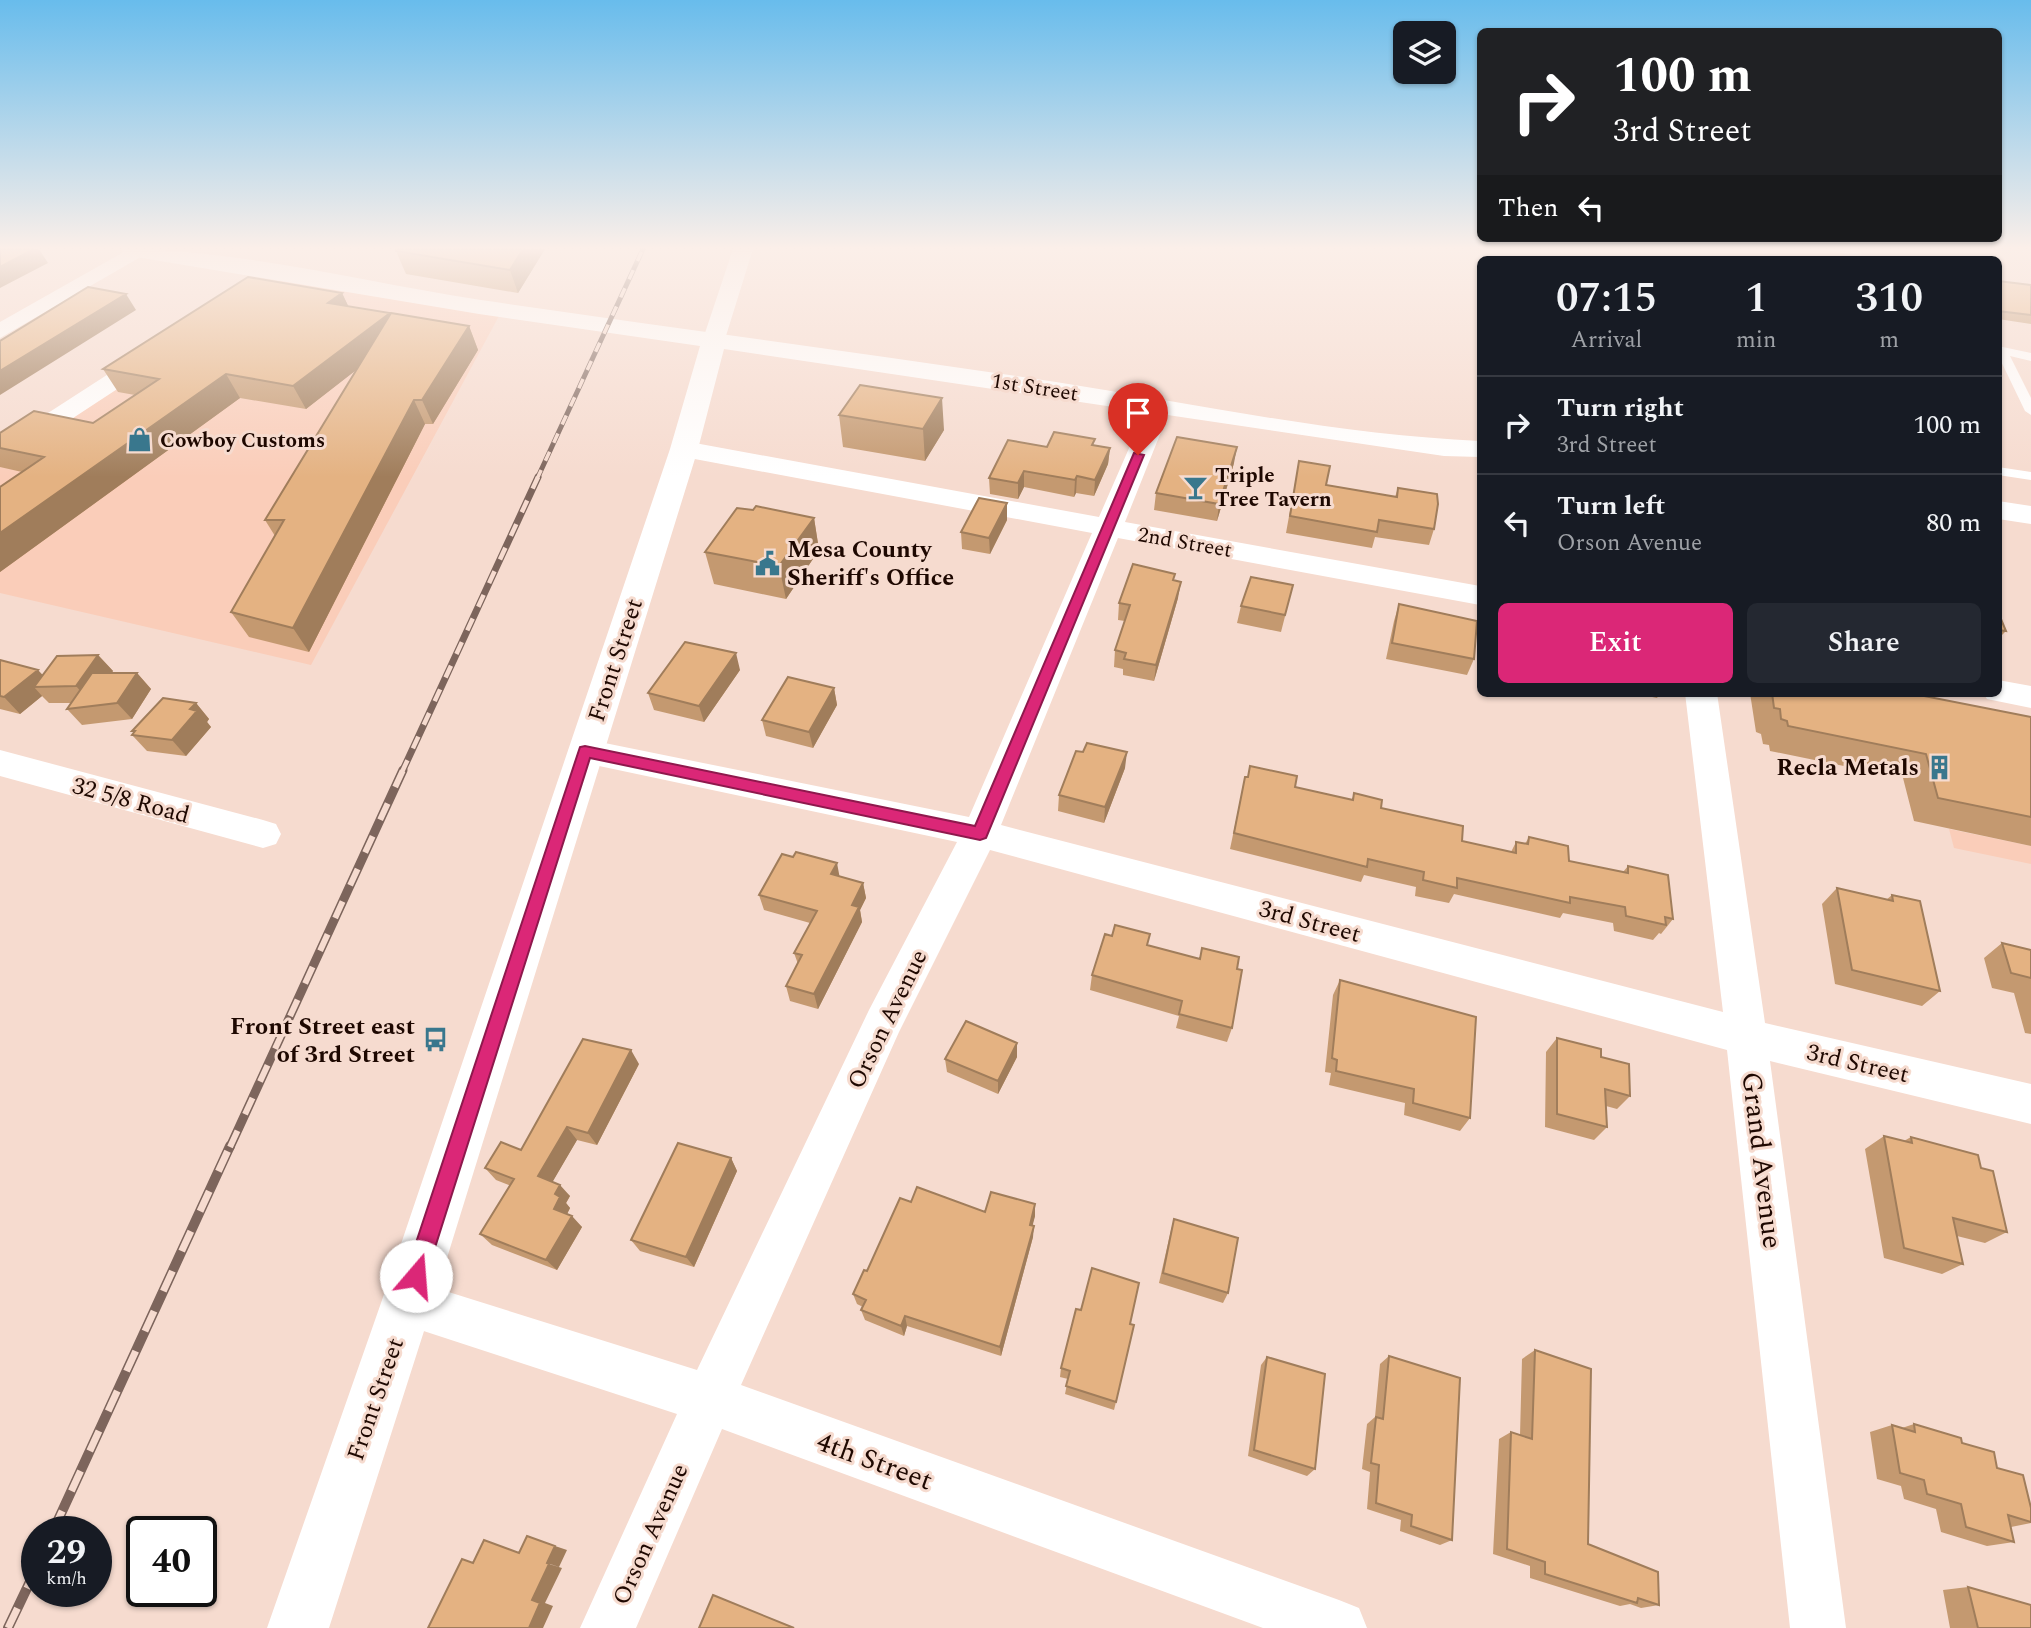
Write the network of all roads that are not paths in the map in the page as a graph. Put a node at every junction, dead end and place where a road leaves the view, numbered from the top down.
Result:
1 (611, 325) edge
2 (719, 325) edge
3 (714, 339) junction
4 (166, 347) edge
5 (2002, 350) edge
6 (2002, 353) edge
7 (2031, 357) edge
8 (2027, 396) edge
9 (1158, 407) junction
10 (2031, 411) edge
11 (684, 449) junction
12 (1477, 449) edge
13 (0, 455) edge
14 (2002, 472) edge
15 (2031, 476) edge
16 (2002, 511) edge
17 (2031, 516) edge
18 (1107, 528) junction
19 (2002, 528) edge
20 (2031, 532) edge
21 (1477, 595) edge
22 (2002, 692) edge
23 (1702, 697) edge
24 (2031, 697) edge
25 (585, 751) junction
26 (0, 763) edge
27 (263, 834) dead end
28 (980, 834) junction
29 (1747, 1037) junction
30 (2031, 1104) edge
31 (407, 1303) junction
32 (709, 1399) junction
33 (298, 1628) edge
34 (608, 1628) edge
35 (1339, 1628) edge
36 (1818, 1628) edge

1 - 3 street, 1st Street
2 - 3 street, Front Street
3 - 9 street, 1st Street
3 - 11 street, Front Street
4 - 13 street
5 - 7 lane
6 - 8 lane
8 - 10 lane
9 - 12 street, 1st Street
9 - 18 street, Orson Avenue
11 - 18 street, 2nd Street
11 - 25 street, Front Street
14 - 15 lane
16 - 17 street
18 - 21 street, 2nd Street
18 - 28 street, Orson Avenue
19 - 20 street
22 - 24 street
23 - 29 street, Grand Avenue
25 - 28 street, 3rd Street
25 - 31 street, Front Street
26 - 27 street, 32 5/8 Road
28 - 29 street, 3rd Street
28 - 32 street, Orson Avenue
29 - 30 street, 3rd Street
29 - 36 street, Grand Avenue
31 - 32 street, 4th Street
31 - 33 street, Front Street
32 - 34 street, Orson Avenue
32 - 35 street, 4th Street

